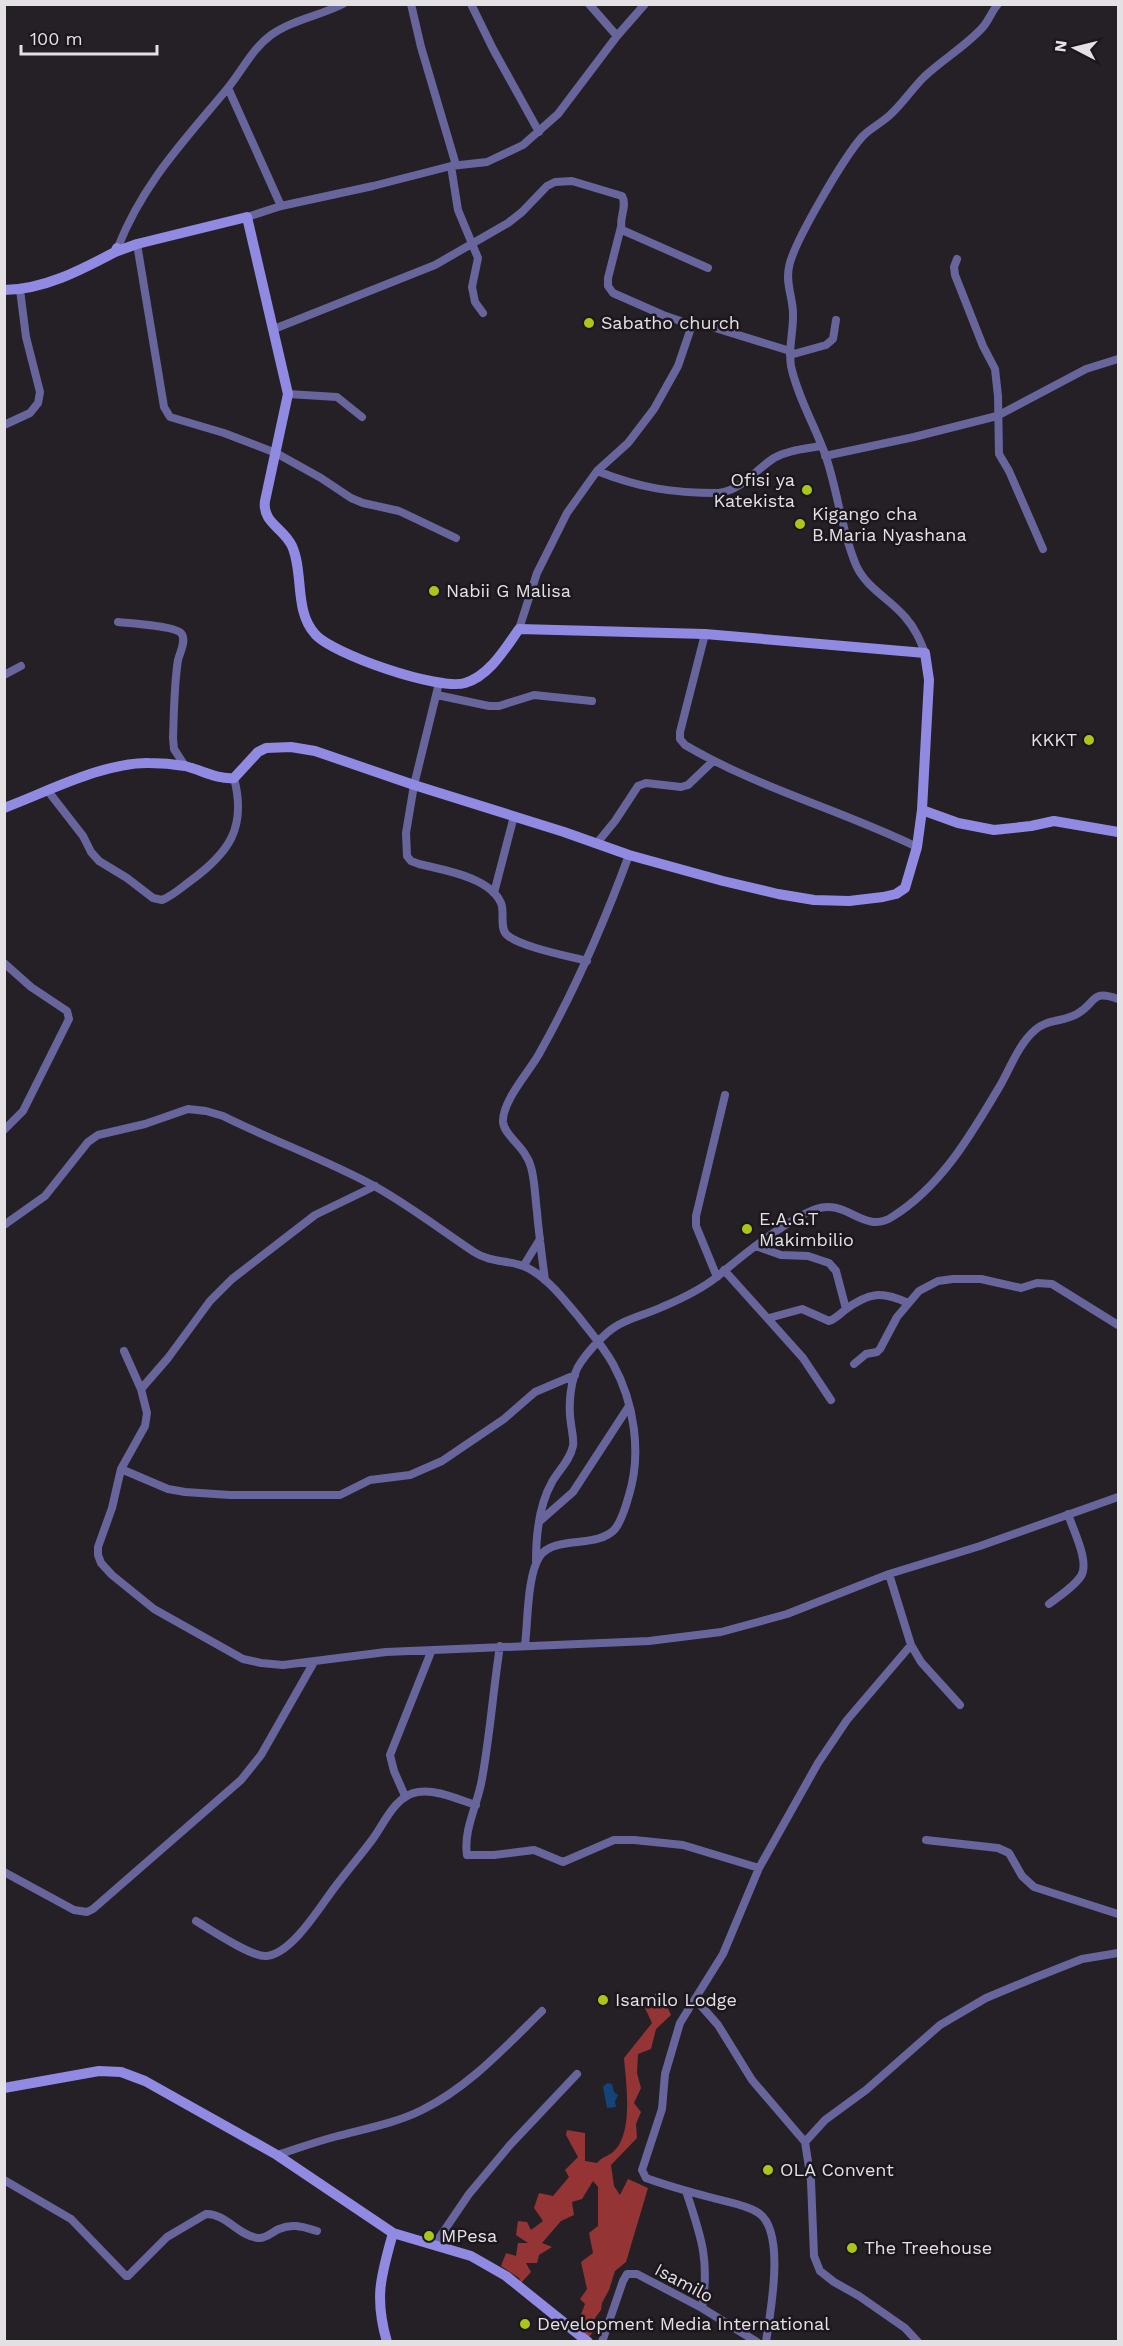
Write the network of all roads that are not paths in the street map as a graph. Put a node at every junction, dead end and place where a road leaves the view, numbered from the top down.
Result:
1 (343, 4) edge
2 (411, 4) edge
3 (471, 4) edge
4 (589, 4) edge
5 (645, 4) edge
6 (998, 4) edge
7 (617, 36) junction
8 (228, 88) junction
9 (539, 132) junction
10 (454, 166) junction
11 (281, 206) junction
12 (247, 217) junction
13 (621, 227) junction
14 (137, 244) junction
15 (472, 244) junction
16 (116, 249) junction
17 (957, 258) dead end
18 (708, 268) dead end
19 (4, 290) edge
20 (20, 290) junction
21 (483, 313) dead end
22 (836, 320) dead end
23 (692, 325) junction
24 (274, 329) junction
25 (790, 353) junction
26 (1119, 359) edge
27 (288, 394) junction
28 (362, 417) dead end
29 (997, 417) junction
30 (4, 424) edge
31 (821, 446) junction
32 (276, 453) junction
33 (825, 456) junction
34 (597, 471) junction
35 (456, 538) dead end
36 (1042, 549) dead end
37 (118, 622) dead end
38 (519, 629) junction
39 (705, 634) junction
40 (925, 653) junction
41 (21, 666) dead end
42 (4, 675) edge
43 (439, 683) junction
44 (437, 694) junction
45 (592, 701) dead end
46 (713, 761) junction
47 (185, 766) junction
48 (234, 778) junction
49 (414, 785) junction
50 (48, 791) junction
51 (4, 808) edge
52 (922, 810) junction
53 (514, 816) junction
54 (1119, 832) edge
55 (597, 843) junction
56 (917, 847) junction
57 (629, 855) junction
58 (494, 893) junction
59 (587, 961) junction
60 (4, 963) edge
61 (1119, 999) edge
62 (725, 1095) dead end
63 (4, 1130) edge
64 (375, 1186) junction
65 (4, 1225) edge
66 (540, 1239) junction
67 (756, 1246) junction
68 (524, 1265) junction
69 (724, 1270) junction
70 (717, 1277) junction
71 (545, 1280) junction
72 (908, 1303) junction
73 (846, 1309) junction
74 (769, 1318) junction
75 (1119, 1325) edge
76 (599, 1342) junction
77 (124, 1351) dead end
78 (854, 1364) dead end
79 (575, 1375) junction
80 (141, 1389) junction
81 (831, 1400) dead end
82 (629, 1406) junction
83 (121, 1469) junction
84 (1119, 1497) edge
85 (1068, 1514) junction
86 (539, 1522) junction
87 (536, 1563) junction
88 (889, 1574) junction
89 (1049, 1604) dead end
90 (525, 1645) junction
91 (911, 1645) junction
92 (500, 1646) junction
93 (431, 1652) junction
94 (314, 1662) junction
95 (960, 1705) dead end
96 (405, 1796) junction
97 (476, 1806) junction
98 (926, 1840) dead end
99 (759, 1868) junction
100 (4, 1872) edge
101 (1119, 1914) edge
102 (196, 1921) dead end
103 (1119, 1953) edge
104 (696, 2000) junction
105 (542, 2011) dead end
106 (577, 2074) dead end
107 (4, 2088) edge
108 (805, 2142) junction
109 (277, 2155) junction
110 (4, 2180) edge
111 (686, 2191) junction
112 (317, 2231) dead end
113 (393, 2233) junction
114 (435, 2244) junction
115 (702, 2308) junction
116 (387, 2342) edge
117 (588, 2342) edge
118 (602, 2342) edge
119 (757, 2342) edge
120 (766, 2342) edge
121 (918, 2342) edge

1 - 8 street
2 - 10 street
3 - 9 street
4 - 7 street
5 - 7 street
6 - 25 street
7 - 9 street
8 - 11 street
8 - 16 street
9 - 10 street
10 - 11 street
10 - 15 street
11 - 12 street
12 - 14 street
12 - 24 street
13 - 15 street
13 - 18 street
13 - 23 street
14 - 16 street
14 - 32 street
15 - 21 street
15 - 24 street
16 - 20 street
17 - 29 street
19 - 20 street
20 - 30 street
22 - 25 street
23 - 25 street
23 - 34 street
24 - 27 street
25 - 31 street
26 - 29 street
27 - 28 street
27 - 32 street
29 - 33 street
29 - 36 street
31 - 33 street
31 - 34 street
32 - 35 street
32 - 43 street
33 - 40 street
34 - 38 street
37 - 47 street
38 - 39 street
38 - 43 street
39 - 40 street
39 - 46 street
40 - 52 street
41 - 42 street
43 - 44 street
44 - 45 street
44 - 49 street
46 - 55 street
46 - 56 street
47 - 48 street
47 - 50 street
48 - 49 street
48 - 50 street
49 - 53 street
49 - 58 street
50 - 51 street
52 - 54 street
52 - 56 street
53 - 55 street
53 - 58 street
55 - 57 street
56 - 57 street
57 - 59 street
58 - 59 street
59 - 66 street
60 - 63 street
61 - 67 street
62 - 70 street
64 - 65 street
64 - 68 street
64 - 80 street
66 - 68 street
66 - 71 street
67 - 69 street
67 - 73 street
68 - 71 street
69 - 70 street
69 - 74 street
70 - 76 street
71 - 76 street
72 - 73 street
72 - 75 street
72 - 78 street
73 - 74 street
74 - 81 street
76 - 79 street
76 - 82 street
77 - 80 street
79 - 83 street
79 - 86 street
80 - 83 street
82 - 86 street
82 - 87 street
83 - 94 street
84 - 85 street
85 - 88 street
85 - 89 street
86 - 87 street
87 - 90 street
88 - 90 street
88 - 91 street
90 - 92 street
91 - 95 street
91 - 99 street
92 - 93 street
92 - 97 street
93 - 94 street
93 - 96 street
94 - 100 street
96 - 97 street
96 - 102 street
97 - 99 street
98 - 101 street
99 - 104 street
103 - 108 street
104 - 108 street
104 - 111 street
105 - 109 street
106 - 114 street
107 - 109 street
108 - 121 street
109 - 113 street
110 - 112 street
111 - 115 street
111 - 120 street
113 - 114 street
113 - 116 street
114 - 117 street
115 - 118 street, Isamilo
115 - 119 street, Isamilo

